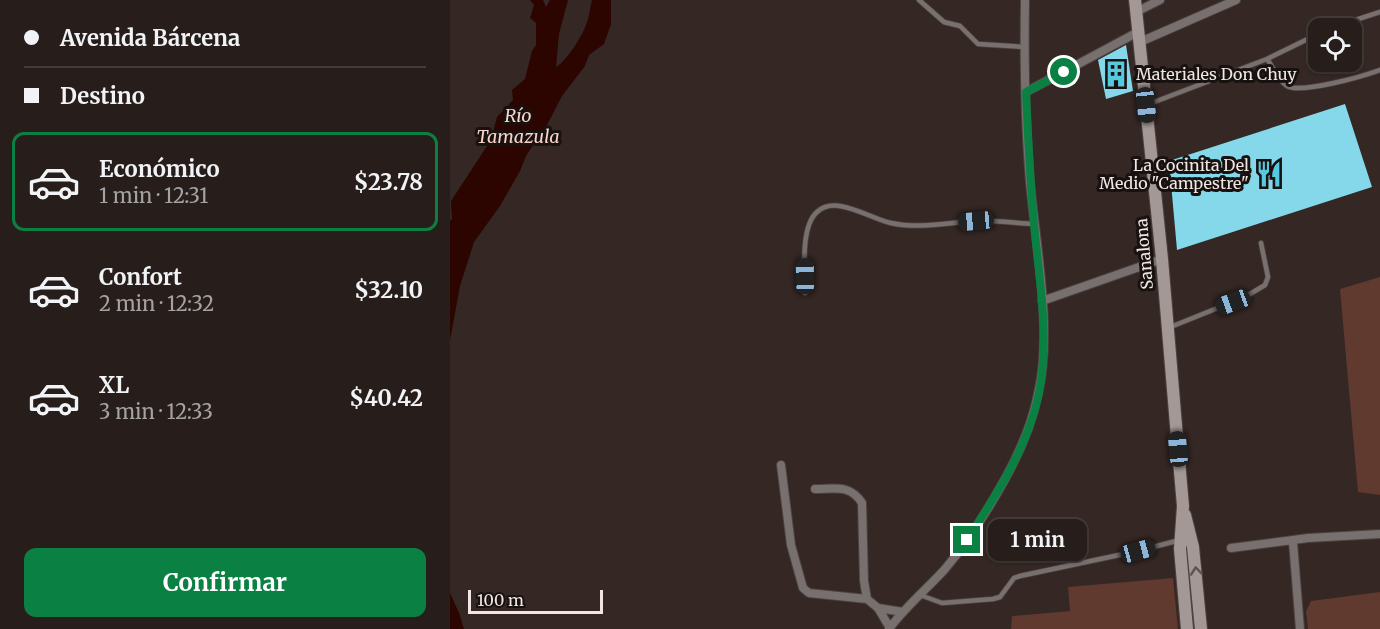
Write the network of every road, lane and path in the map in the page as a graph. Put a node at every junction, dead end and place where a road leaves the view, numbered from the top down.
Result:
1 (919, 0) edge
2 (1025, 0) edge
3 (1160, 0) edge
4 (1236, 0) edge
5 (1135, 6) edge
6 (1380, 12) edge
7 (1362, 18) edge
8 (1139, 37) junction
9 (1308, 39) edge
10 (1025, 47) junction
11 (1267, 59) junction
12 (1380, 70) edge
13 (1026, 92) junction
14 (1146, 105) junction
15 (1034, 224) junction
16 (1262, 243) dead end
17 (1162, 259) junction
18 (805, 293) dead end
19 (1042, 301) junction
20 (1168, 328) junction
21 (781, 465) dead end
22 (815, 489) dead end
23 (1183, 506) junction
24 (1380, 534) edge
25 (1180, 540) junction
26 (1293, 542) junction
27 (1231, 548) dead end
28 (920, 596) junction
29 (867, 599) junction
30 (878, 608) junction
31 (903, 612) junction
32 (890, 629) edge
33 (1187, 629) edge
34 (1201, 629) edge
35 (1300, 629) edge

1 - 10 lane
2 - 10 street
3 - 5 street
4 - 8 street
5 - 8 main road, Sanalona
6 - 7 lane
8 - 13 street
8 - 14 main road, Sanalona
9 - 11 lane
10 - 13 street
11 - 12 lane
11 - 14 lane
13 - 15 street
14 - 17 main road, Sanalona
15 - 18 lane
15 - 19 street
16 - 20 lane
17 - 19 street
17 - 20 main road, Sanalona
19 - 28 street
20 - 23 main road, Sanalona
21 - 29 street
22 - 29 street
23 - 25 main road
34 -> 23 main road
24 - 26 street
25 - 28 lane
25 - 33 main road
26 - 27 street
26 - 35 street
28 - 31 street
29 - 30 street
30 - 31 street
30 - 32 street
31 - 32 street

